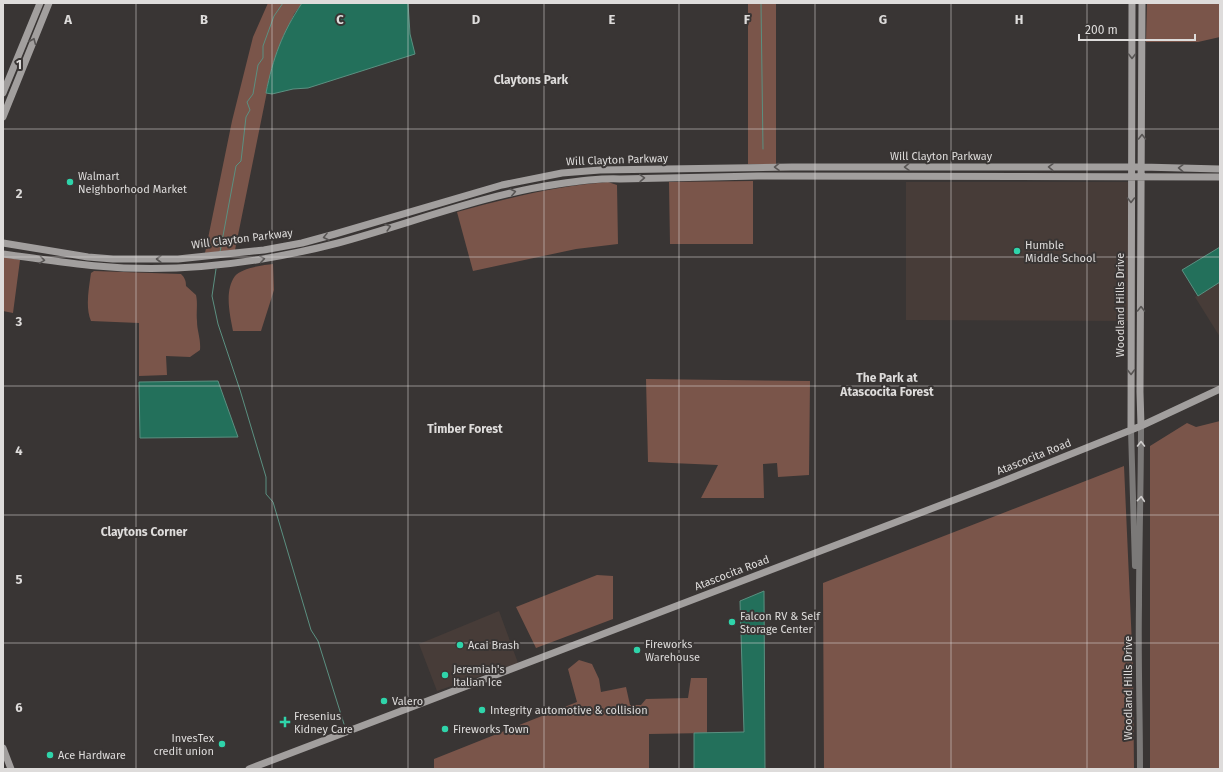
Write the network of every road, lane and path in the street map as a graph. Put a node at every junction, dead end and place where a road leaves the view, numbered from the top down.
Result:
1 (40, 3) edge
2 (49, 3) edge
3 (1132, 3) edge
4 (1142, 3) edge
5 (3, 94) edge
6 (3, 117) edge
7 (963, 167) junction
8 (1132, 167) junction
9 (1142, 167) junction
10 (696, 168) junction
11 (881, 168) junction
12 (1220, 170) edge
13 (549, 175) junction
14 (881, 176) junction
15 (697, 177) junction
16 (963, 177) junction
17 (1132, 177) junction
18 (1141, 177) junction
19 (1220, 177) edge
20 (552, 184) junction
21 (471, 194) junction
22 (474, 202) junction
23 (343, 232) junction
24 (346, 240) junction
25 (3, 243) edge
26 (3, 254) edge
27 (176, 259) junction
28 (1131, 267) junction
29 (176, 268) junction
30 (1142, 269) junction
31 (1220, 389) edge
32 (1141, 426) junction
33 (1131, 430) junction
34 (1139, 608) junction
35 (3, 748) edge
36 (11, 769) edge
37 (249, 769) edge
38 (1140, 769) edge

1 - 5 main road
6 -> 2 main road
3 -> 8 main road, Woodland Hills Drive
9 -> 4 main road, Woodland Hills Drive
8 -> 7 main road, Will Clayton Parkway
7 -> 11 main road, Will Clayton Parkway
7 - 16 main road
8 - 9 main road, Will Clayton Parkway
8 - 17 main road, Woodland Hills Drive
12 -> 9 main road, Will Clayton Parkway
9 - 18 main road, Woodland Hills Drive
11 -> 10 main road, Will Clayton Parkway
10 - 13 main road, Will Clayton Parkway
10 - 15 main road
11 - 14 main road
13 - 20 main road
13 - 21 main road, Will Clayton Parkway
14 - 15 main road, Will Clayton Parkway
14 - 16 main road, Will Clayton Parkway
20 -> 15 main road, Will Clayton Parkway
16 - 17 main road, Will Clayton Parkway
17 - 18 main road, Will Clayton Parkway
17 -> 28 main road, Woodland Hills Drive
18 - 19 main road, Will Clayton Parkway
18 - 30 main road, Woodland Hills Drive
22 -> 20 main road, Will Clayton Parkway
21 - 22 main road
21 - 23 main road, Will Clayton Parkway
24 -> 22 main road, Will Clayton Parkway
23 - 24 main road
23 -> 27 main road, Will Clayton Parkway
29 -> 24 main road, Will Clayton Parkway
27 -> 25 main road, Will Clayton Parkway
26 -> 29 main road, Will Clayton Parkway
27 - 29 main road
28 - 30 main road
28 -> 33 main road, Woodland Hills Drive
32 -> 30 main road, Woodland Hills Drive
31 - 32 main road, Atascocita Road
32 - 33 main road, Atascocita Road
34 -> 32 street, Woodland Hills Drive
33 - 34 street, Woodland Hills Drive
33 - 37 main road, Atascocita Road
34 - 38 street, Woodland Hills Drive
35 - 36 main road

